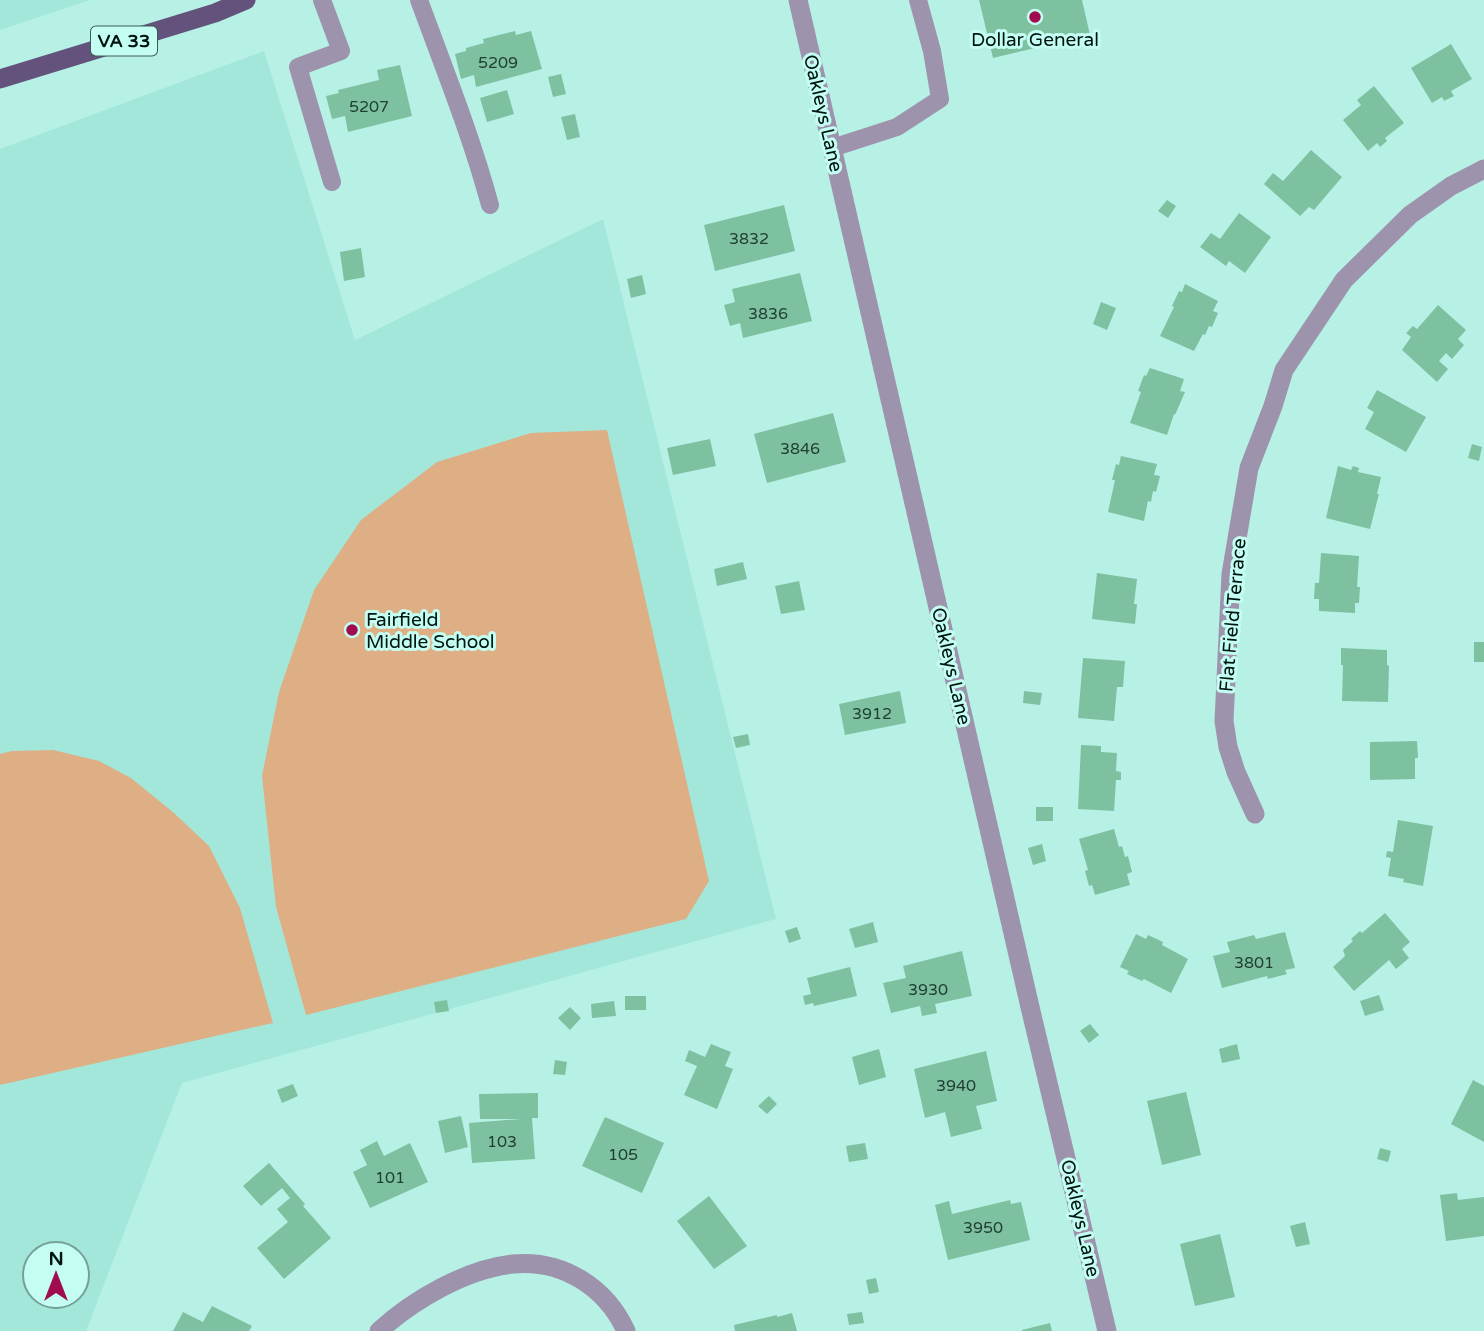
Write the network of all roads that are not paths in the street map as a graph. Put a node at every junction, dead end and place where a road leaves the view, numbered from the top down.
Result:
1 (246, 0) edge
2 (322, 0) edge
3 (419, 0) edge
4 (798, 0) edge
5 (918, 0) edge
6 (0, 79) edge
7 (832, 148) junction
8 (1484, 169) edge
9 (332, 182) dead end
10 (490, 205) dead end
11 (1255, 814) dead end
12 (379, 1331) edge
13 (626, 1331) edge
14 (1107, 1331) edge

1 - 6 main road, VA 33
2 - 9 lane
3 - 10 lane
4 - 7 street, Oakleys Lane
5 - 7 lane
7 - 14 street, Oakleys Lane
8 - 11 street, Flat Field Terrace
12 - 13 street

